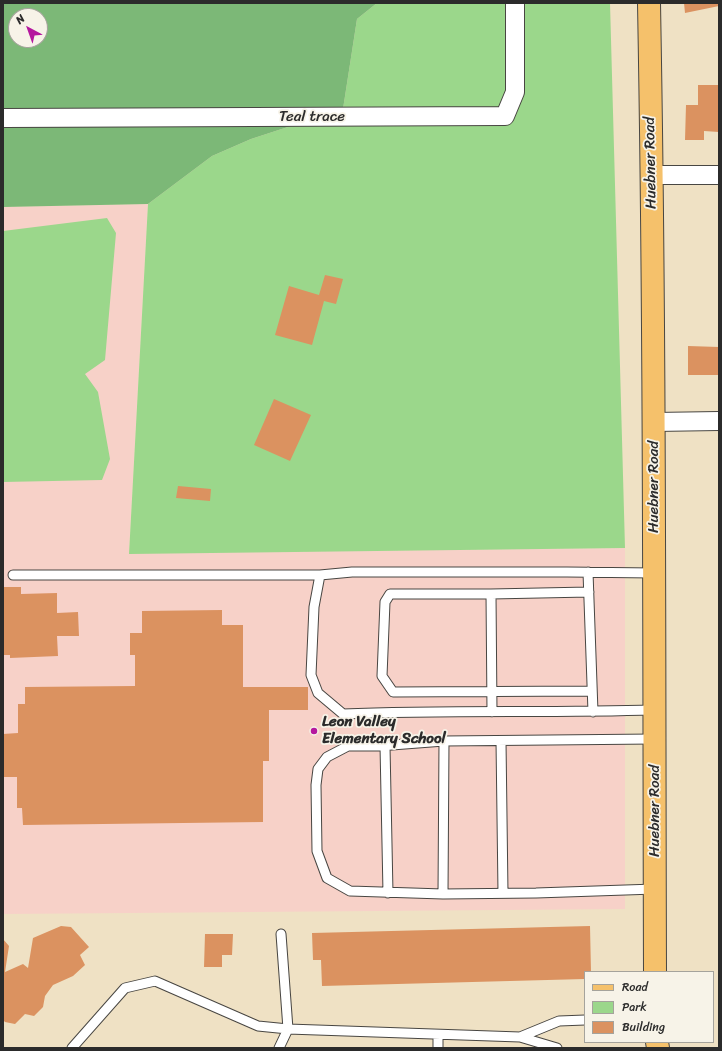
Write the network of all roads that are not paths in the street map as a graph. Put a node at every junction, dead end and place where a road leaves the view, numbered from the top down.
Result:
1 (516, 3) edge
2 (649, 3) edge
3 (3, 118) edge
4 (652, 175) junction
5 (719, 175) edge
6 (719, 421) edge
7 (654, 422) junction
8 (588, 572) junction
9 (654, 573) junction
10 (13, 575) dead end
11 (320, 576) junction
12 (588, 592) junction
13 (492, 594) junction
14 (592, 691) junction
15 (492, 692) junction
16 (654, 710) junction
17 (492, 712) junction
18 (593, 712) junction
19 (654, 739) junction
20 (444, 741) junction
21 (501, 741) junction
22 (385, 746) junction
23 (655, 889) junction
24 (388, 893) junction
25 (503, 893) junction
26 (443, 894) junction
27 (281, 934) dead end
28 (655, 971) edge
29 (584, 1020) edge
30 (288, 1029) junction
31 (438, 1035) junction
32 (520, 1037) junction
33 (72, 1048) edge
34 (279, 1048) edge
35 (438, 1048) edge
36 (557, 1048) edge

1 - 3 street, Teal trace
2 - 4 main road, Huebner Road
4 - 5 street
4 - 7 main road, Huebner Road
6 - 7 street
7 - 9 main road, Huebner Road
8 - 9 lane
8 - 11 lane
8 - 12 lane
9 - 16 main road, Huebner Road
10 - 11 lane
11 - 17 lane
12 - 13 lane
12 - 14 lane
13 - 15 lane
13 - 15 lane
14 - 15 lane
14 - 18 lane
15 - 17 lane
16 - 18 lane
16 - 19 main road, Huebner Road
17 - 18 lane
19 - 21 lane
19 - 23 main road, Huebner Road
20 - 21 lane
20 - 22 lane
20 - 26 lane
21 - 25 lane
22 - 24 lane
22 - 24 lane
23 - 25 lane
23 - 28 main road, Huebner Road
24 - 26 lane
25 - 26 lane
27 - 30 lane
29 - 32 lane
30 - 31 lane
30 - 33 lane
30 - 34 lane
31 - 32 lane
31 - 35 lane
32 - 36 lane

